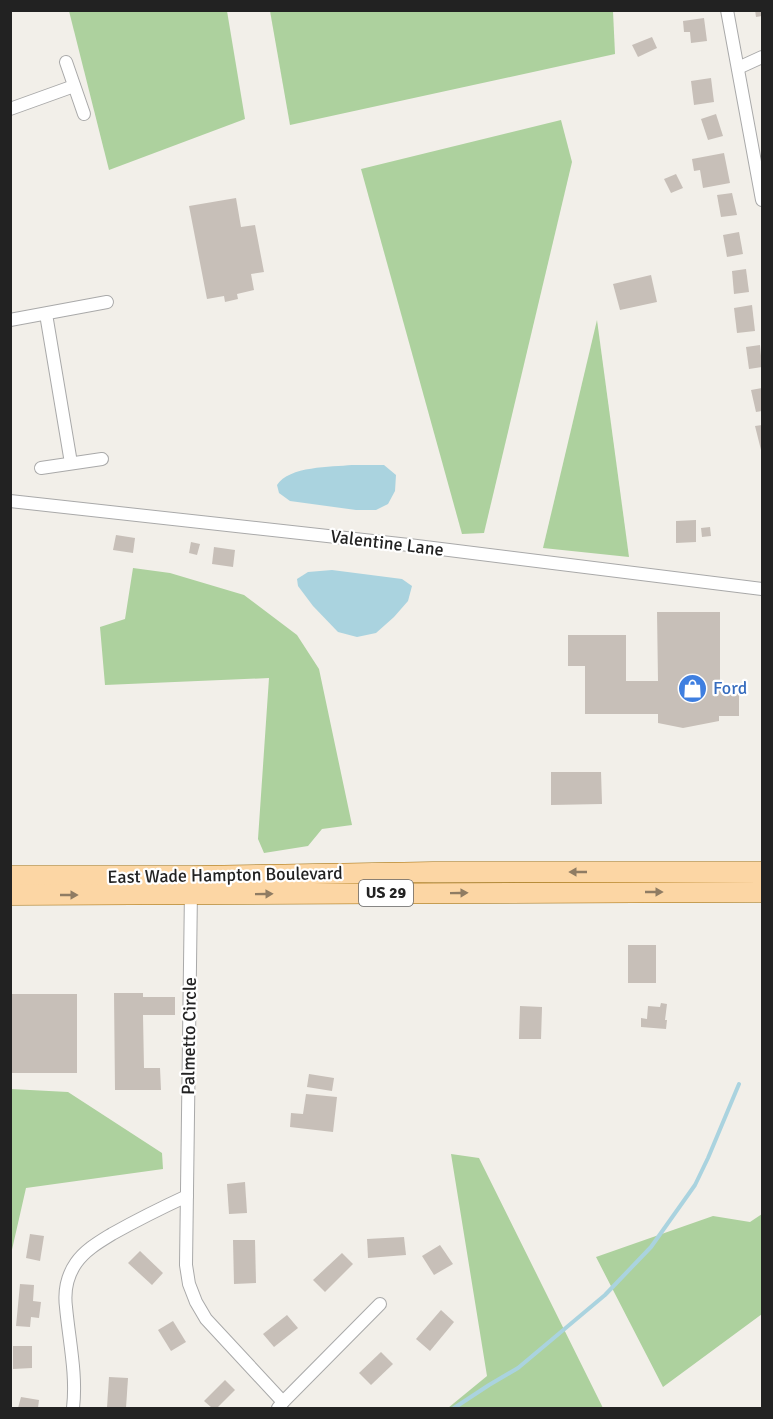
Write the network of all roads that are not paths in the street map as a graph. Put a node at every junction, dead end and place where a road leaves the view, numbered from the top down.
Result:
1 (727, 10) edge
2 (762, 57) edge
3 (66, 62) dead end
4 (738, 68) junction
5 (74, 86) junction
6 (10, 109) edge
7 (84, 114) dead end
8 (762, 200) edge
9 (107, 302) dead end
10 (46, 314) junction
11 (10, 320) edge
12 (102, 459) dead end
13 (71, 463) junction
14 (41, 468) dead end
15 (10, 501) edge
16 (762, 589) edge
17 (762, 872) edge
18 (10, 876) edge
19 (44, 886) junction
20 (191, 886) junction
21 (762, 892) edge
22 (10, 895) edge
23 (187, 1196) junction
24 (380, 1304) dead end
25 (281, 1405) edge
26 (73, 1408) edge

1 - 4 street
2 - 4 street
3 - 5 street
4 - 8 street
5 - 6 street
5 - 7 street
9 - 10 street
10 - 11 street
10 - 13 street
12 - 13 street
13 - 14 street
15 - 16 street, Valentine Lane
17 -> 20 main road, East Wade Hampton Boulevard / US 29
18 - 19 main road, East Wade Hampton Boulevard / US 29
19 - 20 main road, East Wade Hampton Boulevard / US 29
19 - 22 main road, East Wade Hampton Boulevard / US 29
20 -> 21 main road, East Wade Hampton Boulevard / US 29
20 - 23 street, Palmetto Circle
23 - 25 street, Palmetto Circle
23 - 26 street
24 - 25 street

